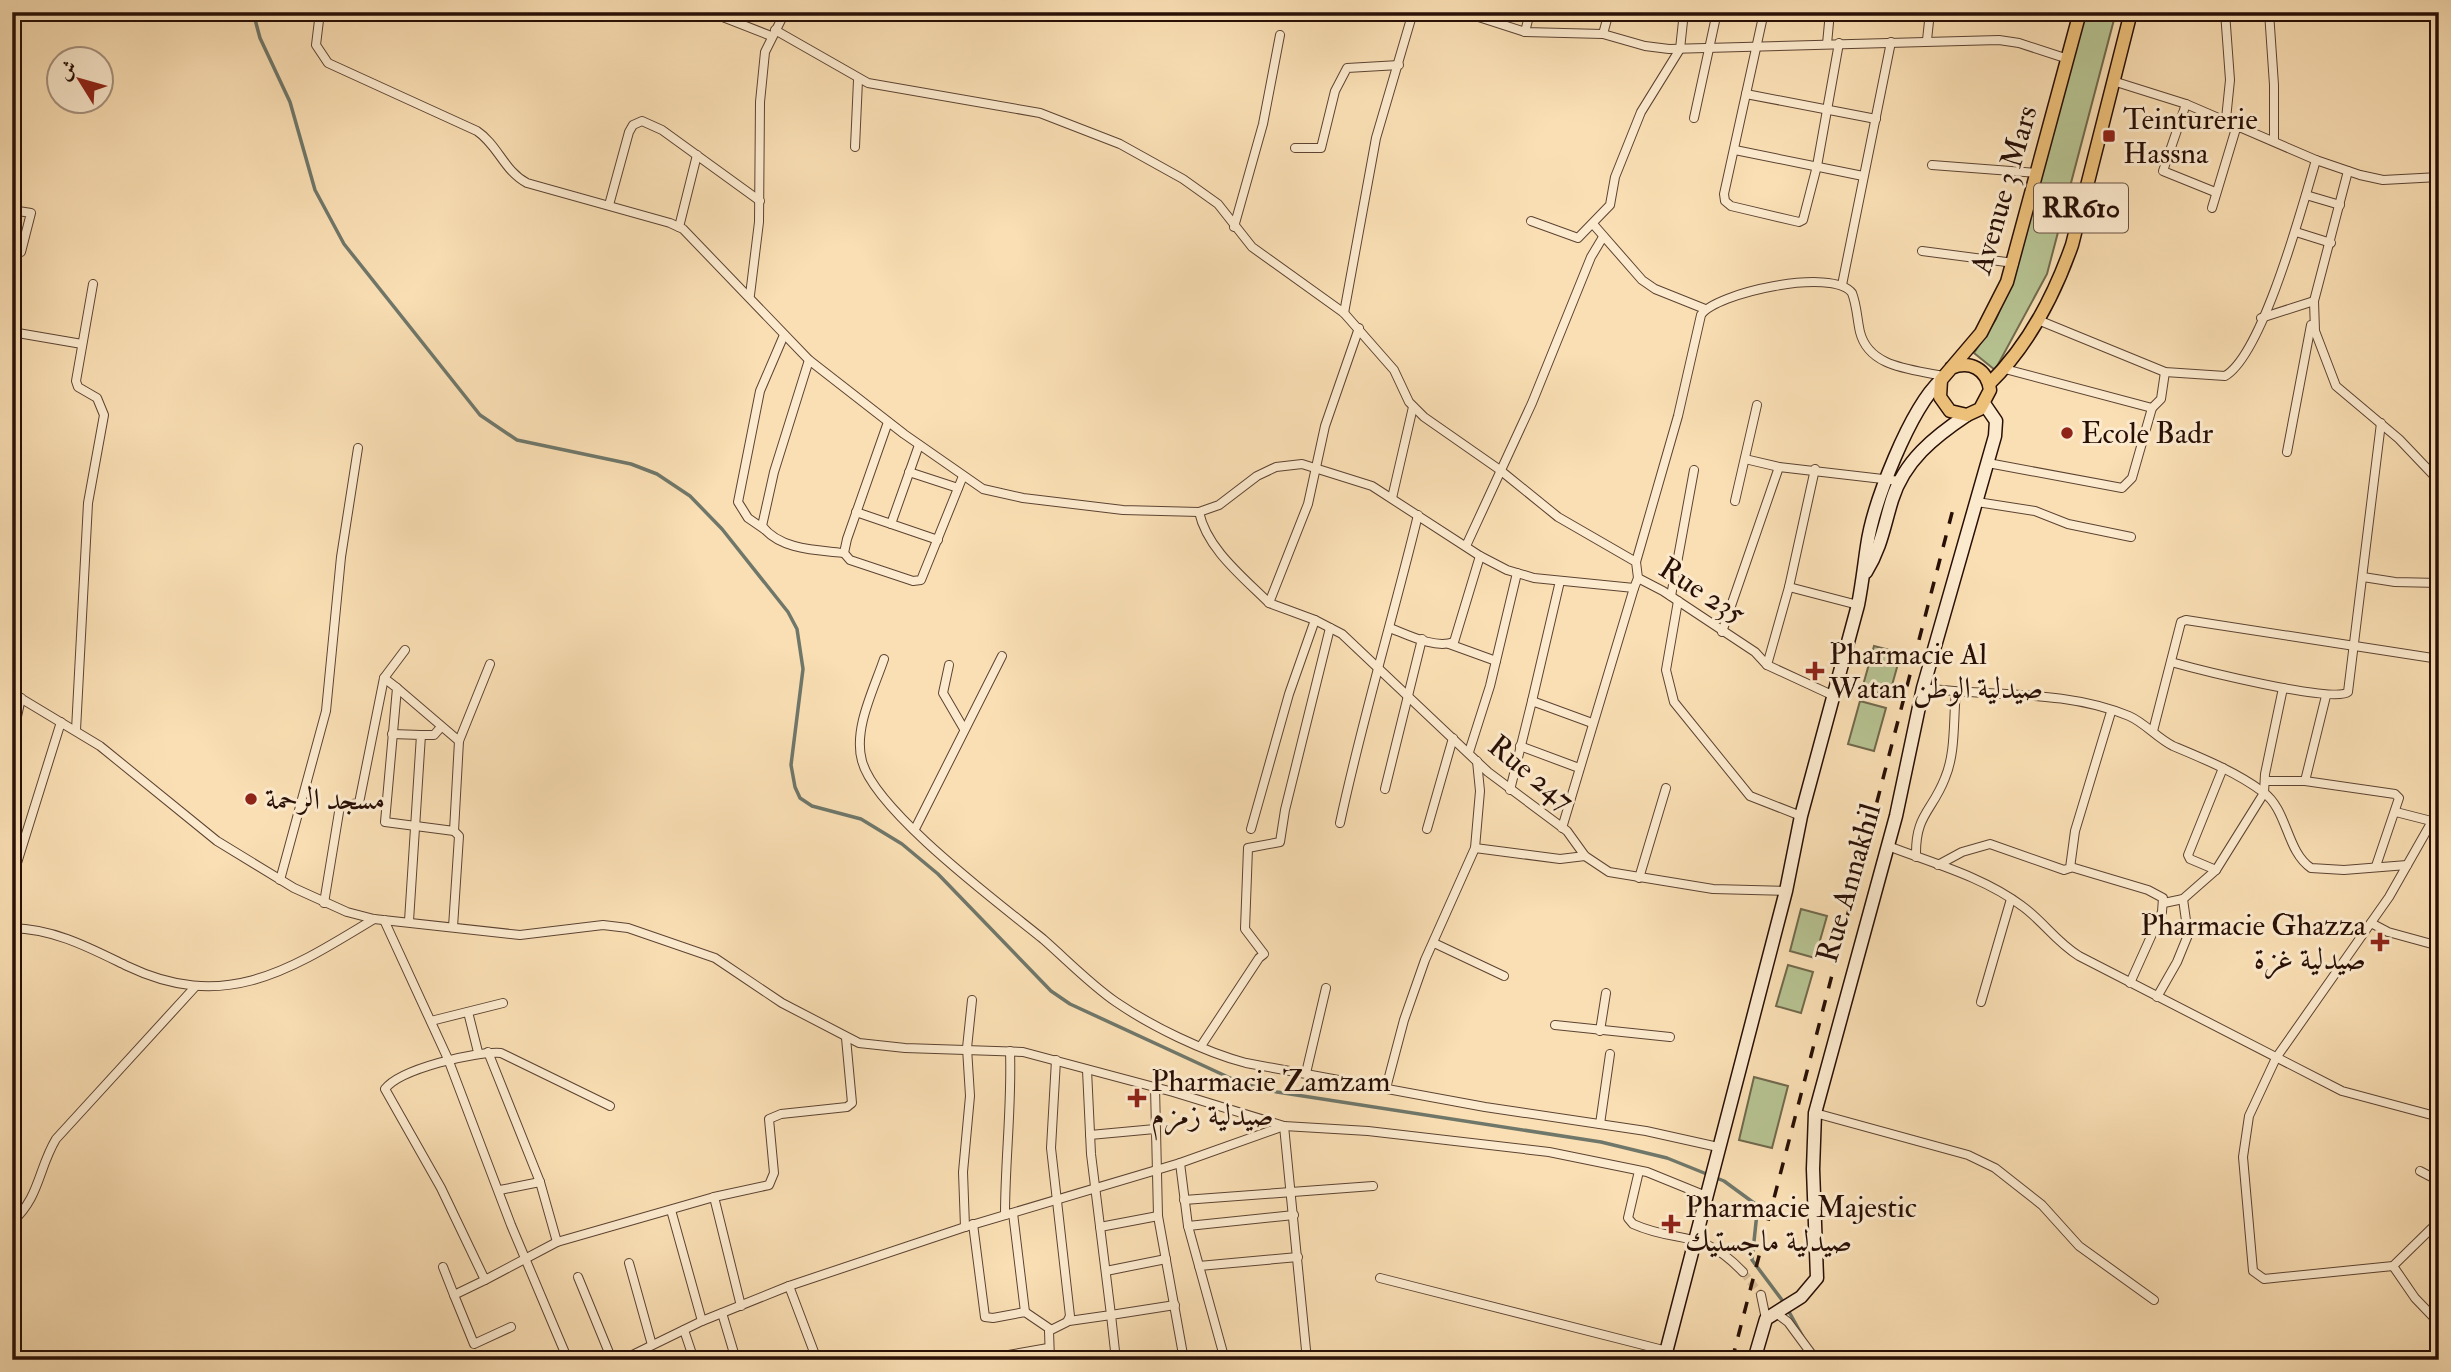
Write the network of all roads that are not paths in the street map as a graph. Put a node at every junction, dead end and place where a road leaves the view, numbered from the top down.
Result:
1 (320, 12) edge
2 (710, 12) edge
3 (785, 12) edge
4 (1413, 12) edge
5 (1463, 12) edge
6 (1530, 12) edge
7 (1609, 12) edge
8 (1684, 12) edge
9 (1717, 12) edge
10 (1764, 12) edge
11 (1830, 12) edge
12 (1930, 12) edge
13 (2080, 12) edge
14 (2131, 12) edge
15 (2225, 12) edge
16 (2269, 12) edge
17 (1525, 32) junction
18 (773, 33) junction
19 (1603, 34) junction
20 (1280, 35) dead end
21 (1927, 40) junction
22 (1891, 42) junction
23 (1827, 44) junction
24 (1839, 44) junction
25 (1756, 47) junction
26 (1707, 48) junction
27 (1680, 49) junction
28 (2068, 59) junction
29 (1399, 65) junction
30 (858, 80) junction
31 (2113, 80) junction
32 (1746, 94) junction
33 (2186, 104) junction
34 (1828, 111) junction
35 (1695, 118) dead end
36 (1877, 119) junction
37 (2226, 120) junction
38 (2237, 125) junction
39 (2274, 141) junction
40 (855, 147) dead end
41 (1295, 148) dead end
42 (1735, 150) junction
43 (697, 155) junction
44 (2316, 160) junction
45 (1817, 166) junction
46 (1932, 166) dead end
47 (2348, 171) junction
48 (2036, 173) junction
49 (1863, 176) junction
50 (2439, 177) edge
51 (2215, 192) junction
52 (2306, 195) junction
53 (760, 201) junction
54 (609, 205) junction
55 (2340, 205) junction
56 (2212, 208) dead end
57 (12, 210) edge
58 (1531, 221) dead end
59 (1593, 224) junction
60 (679, 227) junction
61 (1234, 227) junction
62 (2296, 232) junction
63 (1603, 237) junction
64 (2331, 243) junction
65 (1922, 251) dead end
66 (22, 253) dead end
67 (2014, 262) junction
68 (93, 284) dead end
69 (1842, 285) junction
70 (750, 295) junction
71 (2314, 301) junction
72 (1705, 309) junction
73 (1344, 313) junction
74 (2312, 315) junction
75 (2261, 318) junction
76 (2038, 320) junction
77 (1359, 328) junction
78 (12, 332) edge
79 (783, 335) junction
80 (82, 344) junction
81 (808, 360) junction
82 (2005, 369) junction
83 (2165, 372) junction
84 (1945, 374) junction
85 (1989, 384) junction
86 (1757, 405) dead end
87 (1984, 405) junction
88 (1413, 407) junction
89 (2152, 408) junction
90 (1967, 415) junction
91 (888, 422) junction
92 (2381, 423) junction
93 (919, 445) junction
94 (358, 447) dead end
95 (2287, 452) dead end
96 (1745, 458) junction
97 (1988, 463) junction
98 (1318, 467) junction
99 (1779, 467) junction
100 (1815, 469) junction
101 (1500, 470) junction
102 (1695, 470) dead end
103 (909, 472) junction
104 (963, 476) junction
105 (1893, 479) junction
106 (2439, 481) edge
107 (958, 488) junction
108 (1392, 498) junction
109 (1735, 501) dead end
110 (1978, 502) junction
111 (856, 512) junction
112 (1199, 512) junction
113 (1418, 515) junction
114 (891, 524) junction
115 (764, 529) junction
116 (2131, 537) dead end
117 (938, 540) junction
118 (1466, 546) junction
119 (845, 553) junction
120 (1480, 556) junction
121 (1636, 562) junction
122 (1517, 573) junction
123 (2363, 577) junction
124 (1638, 578) junction
125 (1560, 581) junction
126 (2439, 583) edge
127 (1789, 587) junction
128 (1634, 588) junction
129 (1675, 599) junction
130 (1269, 603) junction
131 (1858, 605) junction
132 (1315, 620) junction
133 (1331, 628) junction
134 (1390, 628) junction
135 (1722, 632) junction
136 (1422, 639) junction
137 (1449, 644) junction
138 (2354, 645) junction
139 (405, 650) dead end
140 (1002, 656) dead end
141 (884, 659) dead end
142 (2439, 659) edge
143 (1496, 661) junction
144 (2171, 662) junction
145 (490, 664) dead end
146 (949, 665) dead end
147 (1767, 665) junction
148 (1379, 668) junction
149 (384, 678) junction
150 (397, 688) junction
151 (1923, 688) junction
152 (2283, 688) junction
153 (1956, 692) junction
154 (12, 693) edge
155 (1832, 695) junction
156 (2326, 695) junction
157 (1406, 696) junction
158 (21, 698) junction
159 (1532, 701) junction
160 (2111, 712) junction
161 (61, 723) junction
162 (1592, 723) junction
163 (441, 727) junction
164 (964, 729) junction
165 (76, 730) junction
166 (2153, 731) junction
167 (392, 734) junction
168 (421, 735) junction
169 (1453, 738) junction
170 (12, 740) edge
171 (458, 741) junction
172 (1520, 746) junction
173 (1469, 752) junction
174 (1477, 761) junction
175 (1579, 768) junction
176 (2223, 768) junction
177 (2265, 781) junction
178 (2305, 781) junction
179 (1666, 788) dead end
180 (1385, 789) dead end
181 (1510, 790) junction
182 (2264, 793) junction
183 (2439, 809) edge
184 (2396, 812) junction
185 (1801, 816) junction
186 (1340, 823) dead end
187 (2435, 823) edge
188 (414, 828) junction
189 (1562, 828) junction
190 (915, 829) junction
191 (1251, 829) dead end
192 (1427, 829) dead end
193 (454, 831) junction
194 (1888, 846) junction
195 (1475, 848) junction
196 (1585, 856) junction
197 (1916, 857) junction
198 (1938, 865) junction
199 (2407, 865) junction
200 (2376, 866) junction
201 (2071, 867) junction
202 (2216, 870) junction
203 (1639, 878) junction
204 (12, 879) edge
205 (280, 880) junction
206 (1786, 891) junction
207 (2011, 899) junction
208 (2183, 899) junction
209 (324, 903) junction
210 (2164, 903) junction
211 (374, 919) junction
212 (384, 920) junction
213 (409, 921) junction
214 (2371, 923) junction
215 (453, 927) junction
216 (12, 928) edge
217 (1434, 943) junction
218 (2439, 946) edge
219 (1504, 976) dead end
220 (2130, 983) junction
221 (195, 988) junction
222 (1326, 988) dead end
223 (1606, 993) dead end
224 (2157, 997) junction
225 (972, 1000) dead end
226 (1981, 1002) dead end
227 (503, 1003) dead end
228 (468, 1012) junction
229 (431, 1021) junction
230 (1555, 1025) dead end
231 (1600, 1031) junction
232 (1670, 1037) dead end
233 (846, 1038) junction
234 (1201, 1046) junction
235 (967, 1048) junction
236 (1010, 1051) junction
237 (478, 1052) junction
238 (488, 1052) junction
239 (1610, 1054) dead end
240 (2276, 1058) junction
241 (448, 1059) junction
242 (1056, 1060) junction
243 (1087, 1070) junction
244 (1306, 1073) junction
245 (1155, 1087) junction
246 (1386, 1088) junction
247 (610, 1106) dead end
248 (1815, 1113) junction
249 (2439, 1116) edge
250 (1600, 1124) junction
251 (1284, 1126) junction
252 (1155, 1129) junction
253 (1090, 1135) junction
254 (1718, 1147) junction
255 (1180, 1163) junction
256 (1155, 1170) junction
257 (1639, 1171) junction
258 (2420, 1171) dead end
259 (2439, 1181) edge
260 (540, 1182) junction
261 (1373, 1186) dead end
262 (1095, 1189) junction
263 (500, 1190) junction
264 (1707, 1191) junction
265 (1292, 1192) junction
266 (714, 1197) junction
267 (1184, 1200) junction
268 (1055, 1201) junction
269 (671, 1210) junction
270 (1009, 1214) junction
271 (1294, 1215) junction
272 (1158, 1216) junction
273 (2439, 1221) edge
274 (12, 1222) edge
275 (969, 1225) junction
276 (1188, 1226) junction
277 (1100, 1227) junction
278 (1695, 1239) junction
279 (557, 1242) junction
280 (1298, 1256) junction
281 (1166, 1259) junction
282 (525, 1260) junction
283 (629, 1263) dead end
284 (1199, 1266) junction
285 (2393, 1266) junction
286 (443, 1267) dead end
287 (1106, 1271) junction
288 (1743, 1272) tunnel mouth
289 (579, 1277) dead end
290 (1380, 1278) dead end
291 (485, 1280) junction
292 (789, 1286) junction
293 (1761, 1295) tunnel mouth
294 (454, 1296) junction
295 (2154, 1300) dead end
296 (1175, 1305) junction
297 (741, 1306) junction
298 (1025, 1312) junction
299 (722, 1313) junction
300 (1775, 1313) junction
301 (1111, 1315) junction
302 (702, 1321) junction
303 (1069, 1321) junction
304 (2439, 1322) edge
305 (511, 1327) dead end
306 (1050, 1329) junction
307 (684, 1330) junction
308 (652, 1345) junction
309 (1048, 1348) junction
310 (1665, 1356) edge
311 (628, 1359) edge
312 (568, 1360) edge
313 (612, 1360) edge
314 (694, 1360) edge
315 (736, 1360) edge
316 (817, 1360) edge
317 (981, 1360) edge
318 (1050, 1360) edge
319 (1116, 1360) edge
320 (1184, 1360) edge
321 (1225, 1360) edge
322 (1307, 1360) edge
323 (1754, 1360) edge
324 (1816, 1360) edge

1 - 54 street
2 - 18 street
3 - 18 street
4 - 29 street
5 - 17 street
6 - 17 street
7 - 19 street
8 - 27 street
9 - 26 street
10 - 25 street
11 - 23 street
12 - 21 street
13 - 28 main road, Avenue 3 Mars / RR610
14 - 31 main road, RR610
15 - 37 street
16 - 39 street
17 - 19 street
18 - 30 street
18 - 53 street
19 - 27 street
20 - 61 street
21 - 22 street
21 - 28 street
22 - 24 street
22 - 36 street
23 - 24 street
23 - 25 street
24 - 34 street
25 - 26 street
25 - 32 street
26 - 27 street
26 - 35 street
27 - 59 street
28 - 48 main road, Avenue 3 Mars / RR610
29 - 41 street
29 - 73 street
30 - 40 street
30 - 61 street
31 - 33 street
31 - 76 main road, RR610
32 - 34 street
32 - 42 street
33 - 37 street
33 - 51 street
34 - 36 street
34 - 45 street
36 - 49 street
37 - 38 street
38 - 39 street
38 - 51 street
39 - 44 street
42 - 45 street
42 - 45 street
43 - 53 street
43 - 54 street
43 - 60 street
44 - 47 street
44 - 52 street
45 - 49 street
46 - 48 street
47 - 50 street
47 - 55 street
48 - 67 main road, Avenue 3 Mars / RR610
49 - 69 street
51 - 56 street
52 - 55 street
52 - 62 street
53 - 70 street
54 - 60 street
55 - 64 street
57 - 66 street
58 - 59 street
59 - 63 street
60 - 70 street
61 - 73 street
62 - 64 street
62 - 75 street
63 - 72 street
63 - 101 street
64 - 71 street
65 - 67 street
67 - 84 main road, Avenue 3 Mars / RR610
68 - 80 street
69 - 72 street
69 - 84 street
70 - 79 street
71 - 74 street
71 - 75 street
72 - 121 street
73 - 77 street
74 - 92 street
74 - 95 street
75 - 83 street
76 - 82 main road, RR610
76 - 83 street
77 - 88 street
77 - 98 street
78 - 80 street
79 - 81 street
79 - 115 street
80 - 165 street
81 - 91 street
81 - 115 street
82 - 85 main road, RR610
82 - 89 street
83 - 89 street
84 - 85 main road
84 - 90 main road
84 - 105 main road, RR610
85 - 87 main road
86 - 96 street
87 - 90 main road, RR610
87 - 97 main road, Rue Annakhil
88 - 101 street, Rue 235
88 - 108 street
89 - 97 street
90 - 105 main road, RR610
91 - 93 street
91 - 111 street
92 - 106 street
92 - 123 street
93 - 103 street
93 - 104 street
94 - 205 street
96 - 99 street
96 - 109 street
97 - 110 main road, Rue Annakhil
98 - 108 street
98 - 112 street
98 - 130 street
99 - 100 street
99 - 135 street
100 - 105 street
100 - 127 street
101 - 118 street
101 - 121 street, Rue 235
102 - 129 street
103 - 107 street
103 - 114 street
104 - 107 street
104 - 112 street
105 - 131 main road, RR610
107 - 117 street
108 - 113 street
110 - 116 street
110 - 151 main road, Rue Annakhil
111 - 114 street
111 - 119 street
112 - 130 street
113 - 118 street
113 - 134 street
114 - 117 street
115 - 119 street
117 - 119 street
118 - 120 street
120 - 122 street
120 - 137 street
121 - 124 street, Rue 235
122 - 125 street
122 - 143 street
123 - 126 street
123 - 138 street
124 - 128 street
124 - 129 street, Rue 235
125 - 128 street
125 - 159 street
127 - 131 street
127 - 147 street
128 - 162 street
129 - 135 street, Rue 235
129 - 185 street
130 - 132 street, Rue 247
131 - 155 main road, RR610
132 - 133 street, Rue 247
132 - 191 street
133 - 148 street, Rue 247
133 - 234 street
134 - 136 street
134 - 148 street
135 - 147 street, Rue 235
136 - 137 street
136 - 157 street
137 - 143 street
138 - 142 street
138 - 144 street
138 - 156 street
139 - 149 street
140 - 164 street
141 - 190 street
143 - 173 street
144 - 152 street
144 - 166 street
145 - 171 street
146 - 164 street
147 - 155 street, Rue 235
148 - 157 street, Rue 247
148 - 186 street
149 - 150 street
149 - 209 street
150 - 163 street
150 - 167 street
151 - 153 street
151 - 194 main road, Rue Annakhil
152 - 156 street
152 - 177 street
153 - 160 street
153 - 197 street
154 - 158 street
155 - 185 main road, RR610
156 - 178 street
157 - 169 street, Rue 247
157 - 180 street
158 - 161 street
158 - 170 street
159 - 162 street
159 - 172 street
160 - 166 street
160 - 201 street
161 - 165 street
161 - 204 street
162 - 175 street
163 - 168 street
163 - 171 street
164 - 190 street
165 - 205 street
166 - 176 street
167 - 168 street
167 - 188 street
168 - 188 street
169 - 173 street, Rue 247
169 - 192 street
171 - 193 street
172 - 175 street
172 - 181 street
173 - 174 street, Rue 247
174 - 181 street, Rue 247
174 - 195 street
175 - 189 street
176 - 182 street
176 - 202 street
177 - 178 street
177 - 182 street
178 - 184 street
179 - 203 street
181 - 189 street, Rue 247
182 - 200 street
182 - 202 street
183 - 187 street
184 - 187 street
184 - 200 street
185 - 206 main road, RR610
187 - 199 street
188 - 193 street
188 - 213 street
189 - 196 street, Rue 247
190 - 234 street
193 - 215 street
194 - 197 street
194 - 248 main road, Rue Annakhil
195 - 196 street
195 - 217 street
196 - 203 street, Rue 247
197 - 198 street
198 - 201 street
198 - 207 street
199 - 200 street
199 - 214 street
201 - 210 street
202 - 208 street
203 - 206 street, Rue 247
205 - 209 street
206 - 254 main road, RR610
207 - 220 street
207 - 226 street
208 - 210 street
208 - 224 street
209 - 211 street
210 - 220 street
211 - 212 street
211 - 221 street
212 - 213 street
212 - 229 street
213 - 215 street
214 - 218 street
214 - 240 street
215 - 233 street
216 - 221 street
217 - 219 street
217 - 246 street
220 - 224 street
221 - 274 street
222 - 244 street
223 - 231 street
224 - 240 street
225 - 235 street
227 - 228 street
228 - 229 street
228 - 237 street
229 - 241 street
230 - 231 street
231 - 232 street
233 - 235 street
233 - 266 street
234 - 244 street
235 - 236 street
235 - 275 street
236 - 242 street
236 - 270 street
237 - 238 street
237 - 241 street
238 - 247 street
238 - 260 street
239 - 250 street
240 - 249 street
240 - 285 street
241 - 263 street
241 - 291 street
242 - 243 street
242 - 268 street
243 - 245 street
243 - 253 street
244 - 246 street
245 - 251 street
245 - 252 street
246 - 250 street
248 - 295 street
248 - 300 main road, Rue Annakhil
250 - 254 street
251 - 255 street
251 - 257 street
251 - 265 street
252 - 253 street
252 - 256 street
253 - 262 street
254 - 264 main road, RR610
255 - 256 street
255 - 267 street
256 - 262 street
256 - 272 street
257 - 264 street
257 - 278 street
258 - 259 street
260 - 263 street
260 - 279 street
261 - 265 street
262 - 268 street
262 - 277 street
263 - 282 street
264 - 278 main road, RR610
265 - 267 street
265 - 271 street
266 - 269 street
266 - 297 street
267 - 276 street
268 - 270 street
268 - 303 street
269 - 279 street
269 - 302 street
270 - 275 street
270 - 298 street
271 - 276 street
271 - 280 street
272 - 277 street
272 - 281 street
273 - 285 street
275 - 292 street
275 - 298 street
276 - 284 street
277 - 287 street
278 - 288 street
278 - 310 main road, RR610
279 - 282 street
280 - 284 street
280 - 322 street
281 - 287 street
281 - 296 street
282 - 291 street
282 - 312 street
283 - 308 street
284 - 321 street
285 - 304 street
286 - 294 street
287 - 301 street
289 - 313 street
290 - 310 street
291 - 294 street
292 - 297 street
292 - 316 street
293 - 300 street
294 - 305 street
296 - 301 street
296 - 320 street
297 - 299 street
298 - 306 street
299 - 302 street
299 - 315 street
300 - 323 main road
300 - 324 street
301 - 303 street
301 - 319 street
302 - 307 street
303 - 306 street
306 - 309 street
307 - 308 street
307 - 314 street
308 - 311 street
309 - 317 street
309 - 318 street

